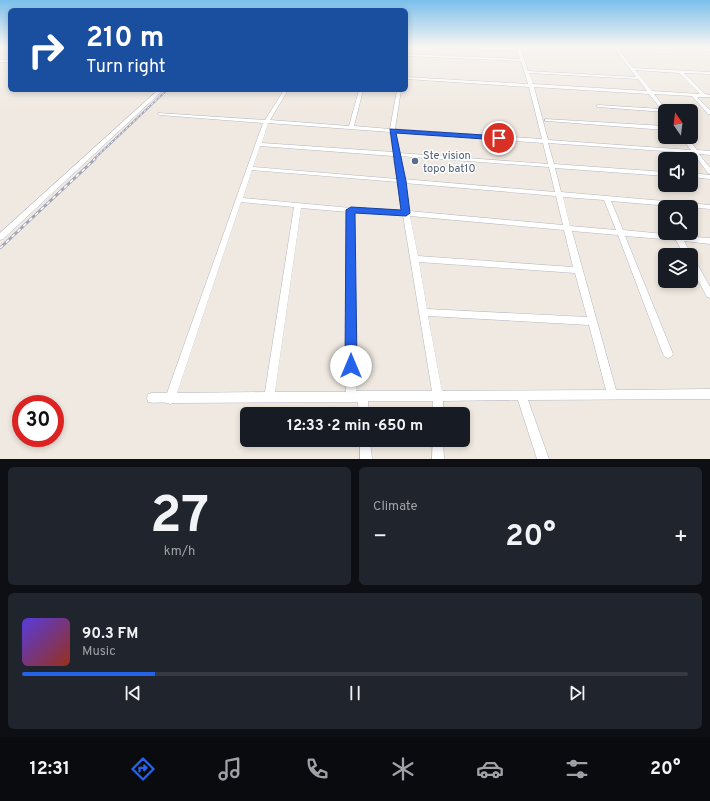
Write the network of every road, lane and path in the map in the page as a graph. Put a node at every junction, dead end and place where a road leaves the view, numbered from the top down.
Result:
1 (525, 68) edge
2 (633, 69) joint
3 (526, 72) junction
4 (681, 72) junction
5 (710, 73) edge
6 (408, 78) edge
7 (640, 78) junction
8 (531, 85) junction
9 (158, 92) edge
10 (285, 92) edge
11 (360, 92) edge
12 (399, 92) edge
13 (652, 92) junction
14 (693, 95) junction
15 (703, 95) junction
16 (710, 96) edge
17 (660, 104) edge
18 (598, 106) dead end
19 (658, 110) edge
20 (710, 113) edge
21 (160, 114) dead end
22 (547, 120) dead end
23 (266, 122) junction
24 (351, 128) junction
25 (658, 128) edge
26 (392, 131) junction
27 (545, 141) junction
28 (258, 144) junction
29 (689, 144) edge
30 (694, 152) joint
31 (698, 152) edge
32 (710, 153) edge
33 (397, 154) junction
34 (698, 157) edge
35 (551, 165) junction
36 (250, 168) junction
37 (710, 172) edge
38 (658, 173) edge
39 (698, 176) edge
40 (710, 177) edge
41 (402, 181) junction
42 (558, 194) junction
43 (607, 198) junction
44 (239, 200) junction
45 (658, 203) edge
46 (298, 205) junction
47 (698, 206) edge
48 (710, 207) edge
49 (351, 210) junction
50 (406, 213) junction
51 (567, 229) junction
52 (621, 233) junction
53 (658, 235) edge
54 (0, 237) edge
55 (698, 239) edge
56 (710, 241) edge
57 (414, 259) junction
58 (698, 269) edge
59 (578, 270) junction
60 (706, 280) edge
61 (710, 295) edge
62 (424, 312) junction
63 (591, 321) junction
64 (668, 354) dead end
65 (612, 394) junction
66 (710, 394) edge
67 (521, 395) junction
68 (438, 396) junction
69 (269, 397) junction
70 (351, 397) junction
71 (363, 397) junction
72 (152, 398) dead end
73 (170, 399) junction
74 (364, 407) edge
75 (438, 407) edge
76 (365, 447) edge
77 (438, 447) edge
78 (366, 459) edge
79 (438, 459) edge
80 (543, 459) edge

1 - 3 street
2 - 4 street
2 - 7 street
3 - 7 street
3 - 8 street
4 - 5 street
4 - 15 street
6 - 8 street
7 - 13 street
8 - 13 street
8 - 27 street
9 - 54 street
10 - 23 street
11 - 24 street
12 - 26 street
13 - 14 street
13 - 17 street
14 - 15 street
14 - 20 street
15 - 16 street
18 - 19 street
21 - 23 street
22 - 25 street
23 - 24 street
23 - 28 street
24 - 26 street
26 - 27 street
26 - 33 street
27 - 30 street
27 - 35 street
28 - 33 street
28 - 36 street
29 - 30 street
31 - 32 street
33 - 35 street
33 - 41 street
34 - 37 street
35 - 38 street
35 - 42 street
36 - 41 street
36 - 44 street
39 - 40 street
41 - 42 street
41 - 50 street
42 - 43 street
42 - 51 street
43 - 45 street
43 - 52 street
44 - 46 street
44 - 73 street
46 - 49 street
46 - 69 street
47 - 48 street
49 - 50 street
49 - 70 street
50 - 51 street
50 - 57 street
51 - 52 street
51 - 59 street
52 - 53 street
52 - 64 street
55 - 56 street
57 - 59 street
57 - 62 street
58 - 60 street
59 - 63 street
60 - 61 street
62 - 63 street
62 - 68 street
63 - 65 street
65 - 66 street
65 - 67 street
67 - 68 street
67 - 80 street
68 - 71 street
68 - 75 street
69 - 70 street
69 - 73 street
70 - 71 street
71 - 74 street
72 - 73 street
76 - 78 street
77 - 79 street

